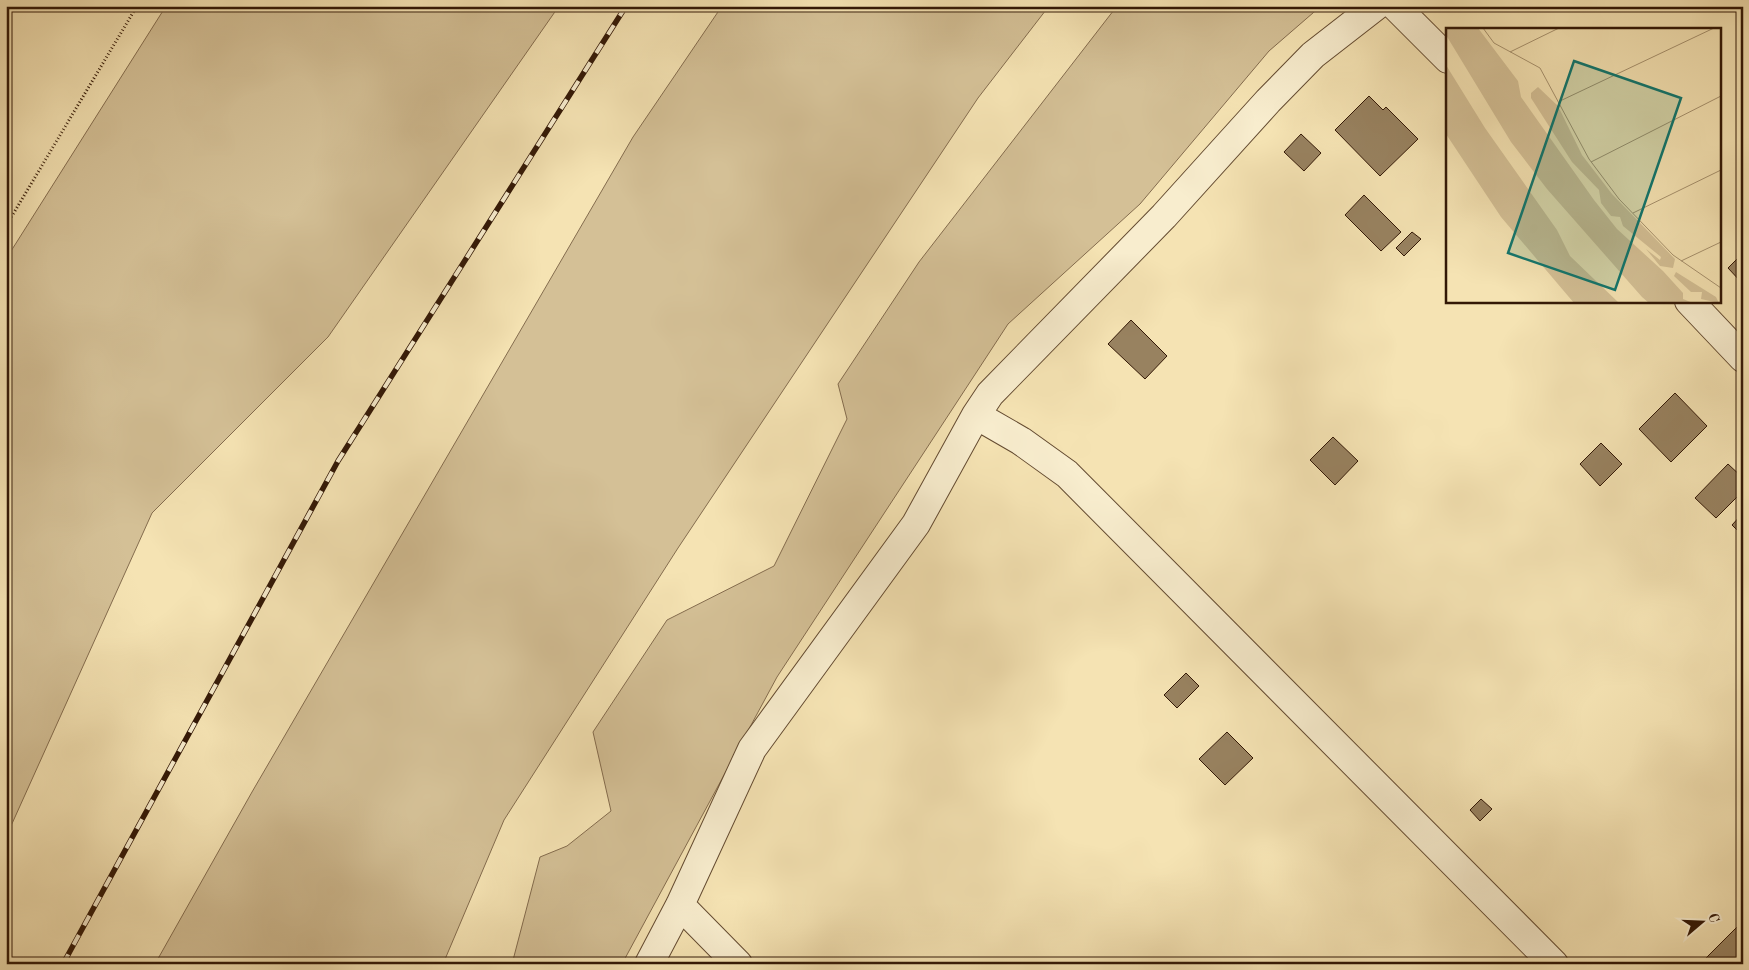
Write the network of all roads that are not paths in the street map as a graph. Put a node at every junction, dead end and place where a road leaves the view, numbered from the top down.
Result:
1 (1376, 6) edge
2 (1396, 6) edge
3 (1446, 57) edge
4 (1690, 302) edge
5 (1743, 358) edge
6 (976, 415) junction
7 (680, 905) junction
8 (649, 964) edge
9 (738, 964) edge
10 (1554, 964) edge

1 - 6 lane
2 - 3 lane
4 - 5 lane
6 - 7 lane
6 - 10 lane
7 - 8 lane
7 - 9 lane

